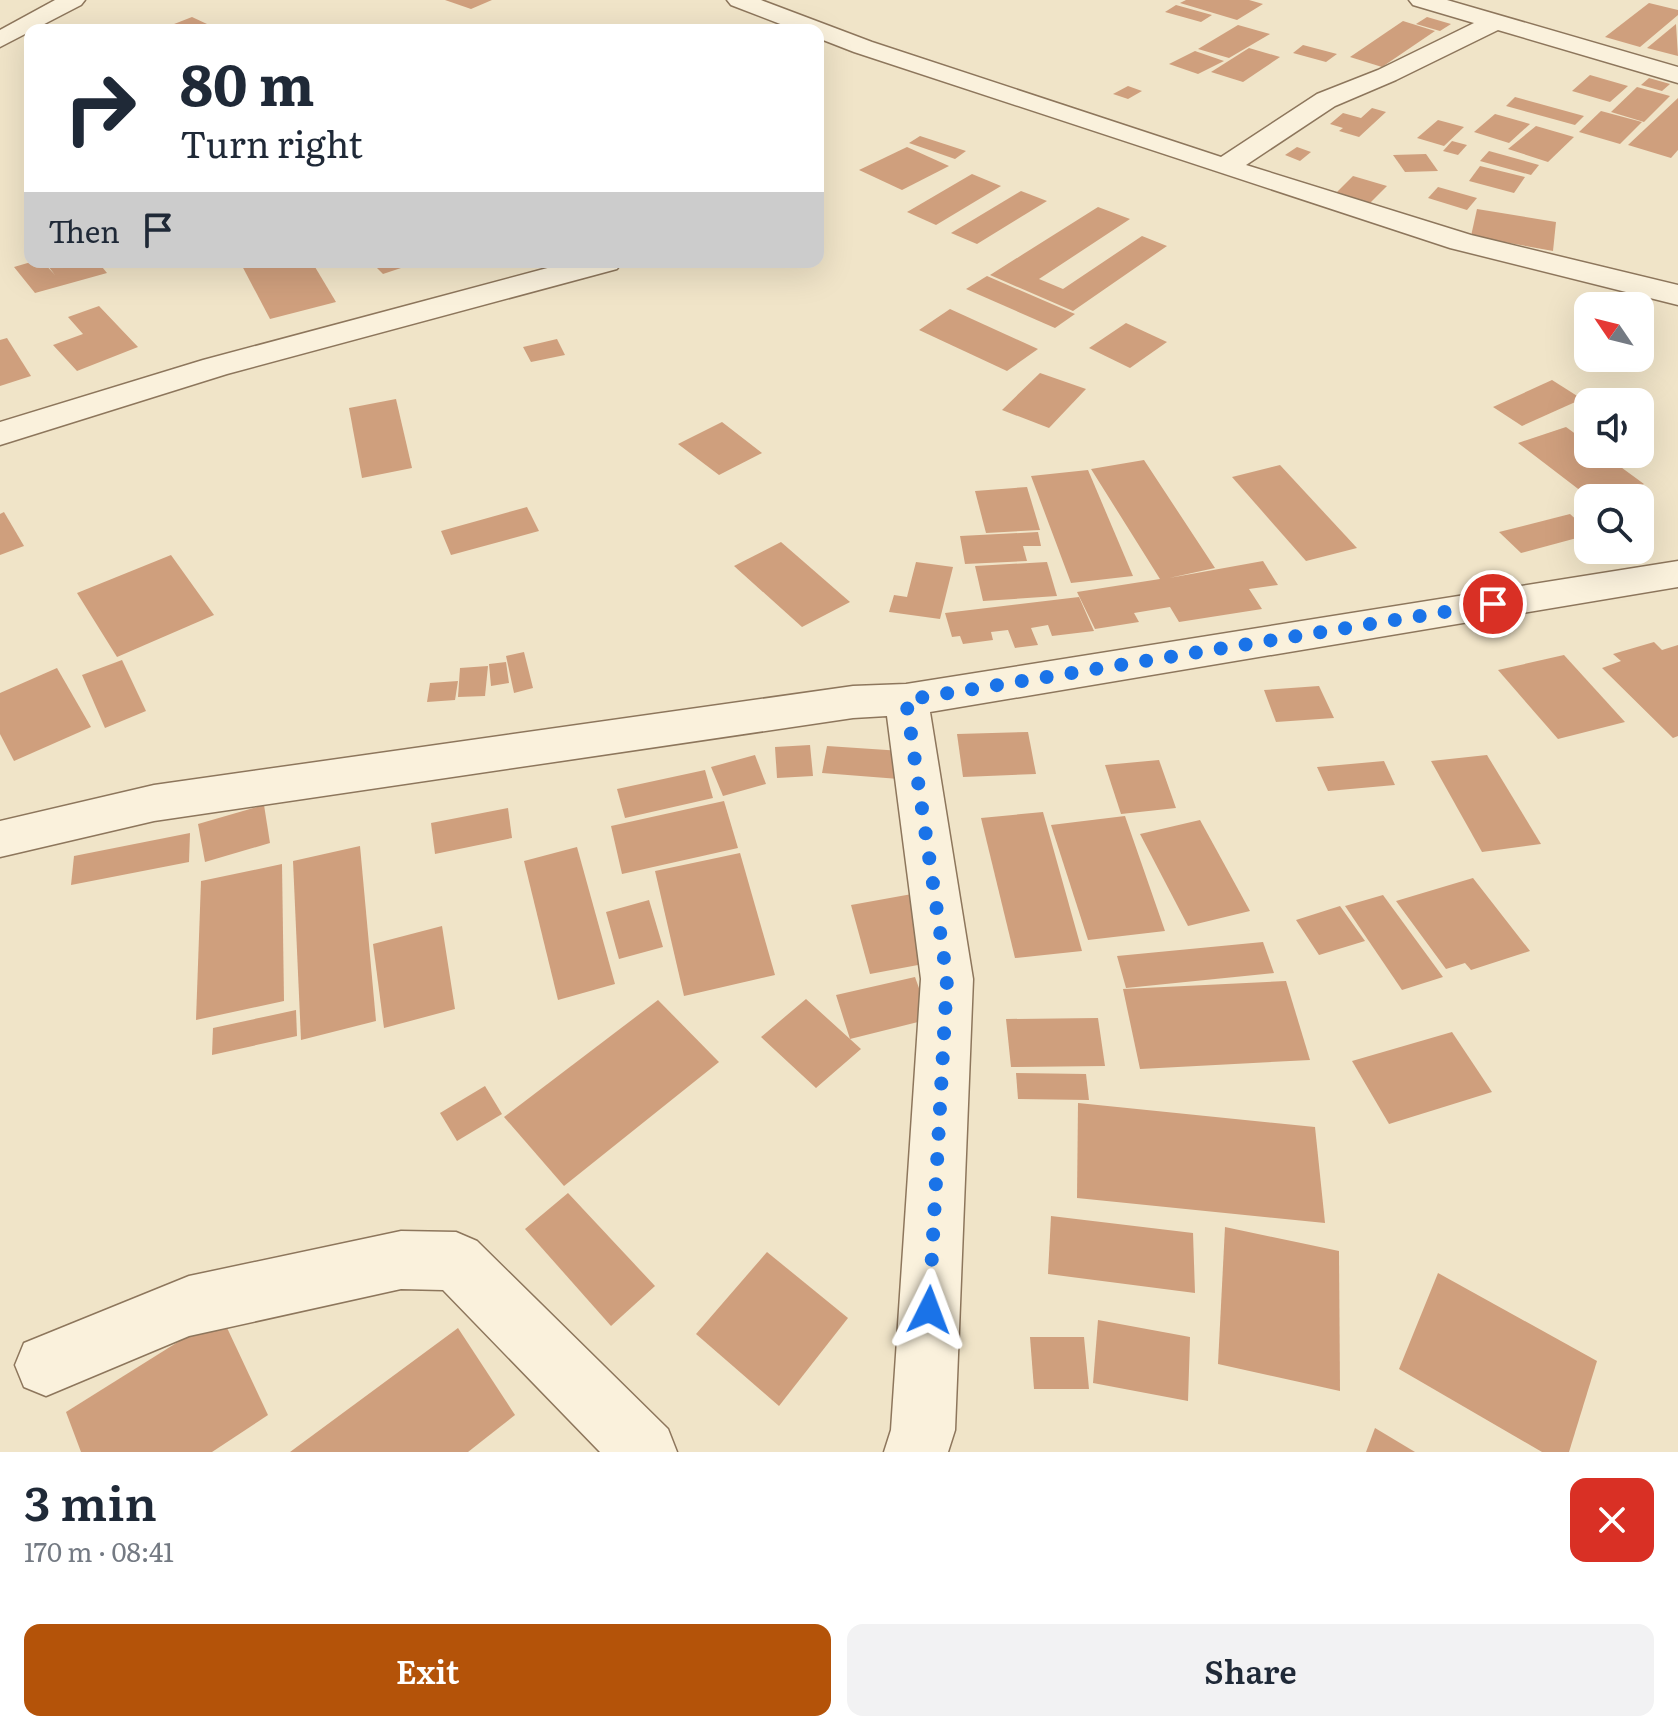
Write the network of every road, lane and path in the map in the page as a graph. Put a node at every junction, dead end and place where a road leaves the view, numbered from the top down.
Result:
1 (73, 0) edge
2 (739, 0) edge
3 (1421, 0) edge
4 (1494, 23) junction
5 (36, 24) edge
6 (802, 24) edge
7 (24, 29) edge
8 (824, 32) edge
9 (0, 40) edge
10 (1678, 75) edge
11 (1224, 167) junction
12 (584, 268) edge
13 (1678, 295) edge
14 (0, 434) edge
15 (1678, 574) edge
16 (906, 700) junction
17 (0, 839) edge
18 (46, 1365) dead end
19 (645, 1452) edge
20 (916, 1452) edge

1 - 5 street
2 - 6 street
3 - 4 street
4 - 10 street
4 - 11 street
7 - 9 street
8 - 11 street
11 - 13 street
12 - 14 street
15 - 16 street
16 - 17 street
16 - 20 street
18 - 19 street

